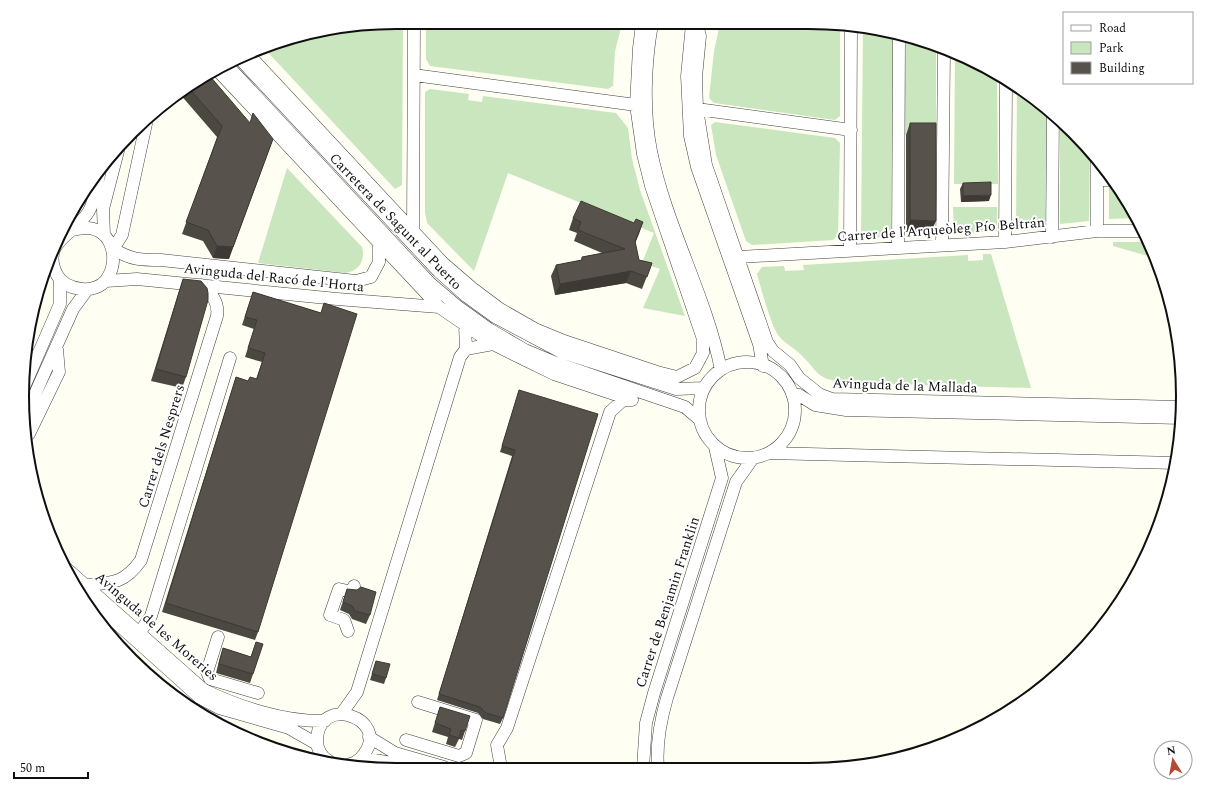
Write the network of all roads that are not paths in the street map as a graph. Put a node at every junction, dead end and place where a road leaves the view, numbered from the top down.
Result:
1 (414, 29) edge
2 (641, 29) edge
3 (651, 29) edge
4 (692, 29) edge
5 (698, 29) edge
6 (851, 32) edge
7 (899, 41) edge
8 (944, 55) edge
9 (252, 59) edge
10 (243, 63) edge
11 (231, 69) edge
12 (221, 74) edge
13 (414, 75) junction
14 (1006, 86) edge
15 (636, 105) junction
16 (697, 109) junction
17 (1053, 122) edge
18 (145, 128) edge
19 (851, 130) junction
20 (116, 159) edge
21 (1097, 169) edge
22 (1097, 180) junction
23 (1105, 180) edge
24 (96, 185) edge
25 (72, 230) junction
26 (413, 231) junction
27 (1097, 231) junction
28 (1136, 231) edge
29 (67, 234) edge
30 (104, 235) junction
31 (1052, 237) junction
32 (1005, 242) junction
33 (379, 244) junction
34 (942, 245) junction
35 (898, 248) junction
36 (113, 249) junction
37 (850, 250) junction
38 (739, 257) junction
39 (52, 268) edge
40 (60, 280) junction
41 (106, 281) junction
42 (201, 285) junction
43 (87, 290) junction
44 (438, 307) junction
45 (758, 311) junction
46 (702, 321) junction
47 (751, 324) junction
48 (466, 325) junction
49 (493, 344) junction
50 (57, 348) junction
51 (466, 349) junction
52 (230, 358) dead end
53 (764, 366) junction
54 (646, 369) junction
55 (721, 370) junction
56 (30, 373) edge
57 (656, 382) junction
58 (704, 388) junction
59 (648, 394) junction
60 (792, 394) junction
61 (632, 400) junction
62 (864, 400) junction
63 (29, 407) edge
64 (1176, 407) edge
65 (848, 410) junction
66 (699, 418) junction
67 (1175, 418) edge
68 (31, 430) edge
69 (715, 447) junction
70 (768, 453) junction
71 (752, 458) junction
72 (1170, 463) edge
73 (76, 576) edge
74 (87, 585) junction
75 (354, 586) dead end
76 (92, 601) edge
77 (348, 631) dead end
78 (140, 632) junction
79 (218, 637) dead end
80 (357, 692) junction
81 (258, 693) dead end
82 (418, 702) dead end
83 (342, 714) junction
84 (359, 719) junction
85 (324, 721) junction
86 (369, 737) junction
87 (406, 740) dead end
88 (317, 744) junction
89 (323, 756) edge
90 (362, 758) junction
91 (358, 761) edge
92 (391, 763) edge
93 (430, 763) edge
94 (500, 763) edge
95 (643, 763) edge
96 (658, 763) edge

1 - 13 street
2 - 15 street
3 - 46 street
4 - 47 street, Avinguda de la Mallada
5 - 16 street, Avinguda de la Mallada
6 - 19 street
7 - 35 street
8 - 34 street
9 - 26 street
10 - 57 street, Carretera de Sagunt al Puerto
11 - 59 street, Carretera de Sagunt al Puerto
12 - 33 street
13 - 15 street
13 - 26 street
14 - 32 street
15 - 46 street
16 - 19 street
16 - 38 street, Avinguda de la Mallada
17 - 31 street
18 - 36 street
19 - 37 street
20 - 30 street
21 - 22 street
22 - 23 street
22 - 27 street
24 - 25 street
25 - 29 street
25 - 30 street
26 - 54 street
27 - 28 street, Carrer de l'Arqueòleg Pío Beltrán
27 - 31 street, Carrer de l'Arqueòleg Pío Beltrán
30 - 36 street
31 - 32 street, Carrer de l'Arqueòleg Pío Beltrán
32 - 34 street, Carrer de l'Arqueòleg Pío Beltrán
33 - 36 street, Avinguda del Racó de l'Horta
33 - 44 street
34 - 35 street, Carrer de l'Arqueòleg Pío Beltrán
35 - 37 street, Carrer de l'Arqueòleg Pío Beltrán
36 - 41 street
37 - 38 street, Carrer de l'Arqueòleg Pío Beltrán
38 - 45 street, Avinguda de la Mallada
39 - 40 street
40 - 43 street
40 - 56 street
41 - 42 street, Avinguda del Racó de l'Horta
41 - 43 street
42 - 44 street, Avinguda del Racó de l'Horta
42 - 74 street, Carrer dels Nesprers
43 - 50 street
44 - 48 street
45 - 47 street
45 - 62 street, Avinguda de la Mallada
46 - 54 street
46 - 55 street
47 - 53 street, Avinguda de la Mallada
48 - 49 street
48 - 51 street
49 - 51 street
49 - 61 street
50 - 63 street
50 - 68 street
51 - 80 street
52 - 78 street
53 - 55 street
53 - 60 street
54 - 57 street
55 - 58 street
57 - 58 street, Carretera de Sagunt al Puerto
58 - 66 street
59 - 61 street
59 - 66 street, Carretera de Sagunt al Puerto
60 - 65 street
60 - 70 street
61 - 94 street
62 - 64 street, Avinguda de la Mallada
62 - 65 street
65 - 67 street
66 - 69 street
69 - 71 street
69 - 95 street, Carrer de Benjamin Franklin
70 - 71 street
70 - 72 street
71 - 96 street, Carrer de Benjamin Franklin
73 - 74 street, Avinguda de les Moreries
74 - 78 street, Avinguda de les Moreries
75 - 77 street
76 - 88 street, Avinguda de les Moreries
78 - 85 street, Avinguda de les Moreries
79 - 81 street
80 - 83 street
80 - 84 street
82 - 87 street
83 - 84 street
83 - 85 street
84 - 86 street
85 - 88 street
86 - 90 street
86 - 93 street
88 - 89 street
90 - 91 street
90 - 92 street

